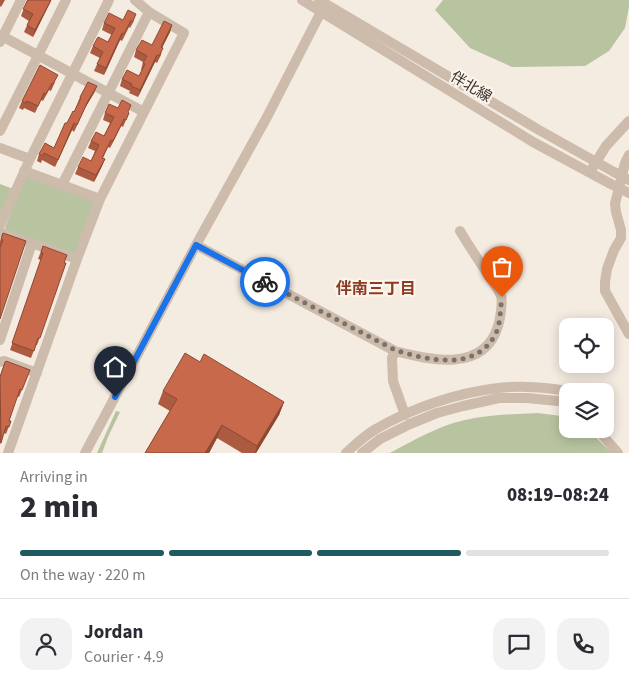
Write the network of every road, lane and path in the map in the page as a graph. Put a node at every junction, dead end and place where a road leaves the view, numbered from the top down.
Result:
1 (21, 0) edge
2 (66, 0) edge
3 (109, 0) edge
4 (135, 0) edge
5 (302, 0) edge
6 (321, 5) edge
7 (148, 12) junction
8 (1, 38) edge
9 (38, 55) junction
10 (73, 74) junction
11 (107, 93) junction
12 (144, 112) junction
13 (629, 121) edge
14 (0, 132) edge
15 (0, 148) edge
16 (629, 155) edge
17 (30, 159) junction
18 (596, 162) junction
19 (24, 171) junction
20 (589, 172) junction
21 (629, 180) edge
22 (62, 185) junction
23 (629, 192) edge
24 (100, 199) junction
25 (0, 225) edge
26 (460, 231) dead end
27 (0, 232) edge
28 (32, 244) junction
29 (196, 245) junction
30 (77, 260) junction
31 (629, 334) edge
32 (0, 340) edge
33 (395, 350) junction
34 (0, 362) edge
35 (37, 373) junction
36 (559, 390) edge
37 (559, 401) edge
38 (405, 415) junction
39 (605, 438) edge
40 (8, 453) edge
41 (85, 453) edge
42 (346, 453) edge
43 (362, 453) edge
44 (618, 453) edge

1 - 8 street
2 - 9 street
3 - 10 street
4 - 7 street
5 - 6 street, 伴北線
6 - 18 street, 伴北線
6 - 20 street, 伴北線
6 - 29 street
7 - 11 street
7 - 12 street
8 - 9 street
9 - 10 street
9 - 14 street
10 - 11 street
10 - 17 street
11 - 12 street
11 - 22 street
12 - 24 street
13 - 18 street
15 - 17 street
16 - 31 street
17 - 19 street
18 - 20 street
18 - 21 street, 伴北線, bridge
19 - 22 street
19 - 25 street
20 - 23 street, 伴北線, bridge
22 - 24 street
24 - 30 street
26 - 33 street
27 - 28 street
28 - 30 street
28 - 32 street
29 - 33 street
29 - 41 street
30 - 35 street
33 - 38 street
34 - 35 street
35 - 40 street
36 - 38 street
37 - 43 street
38 - 42 street
39 - 44 street

